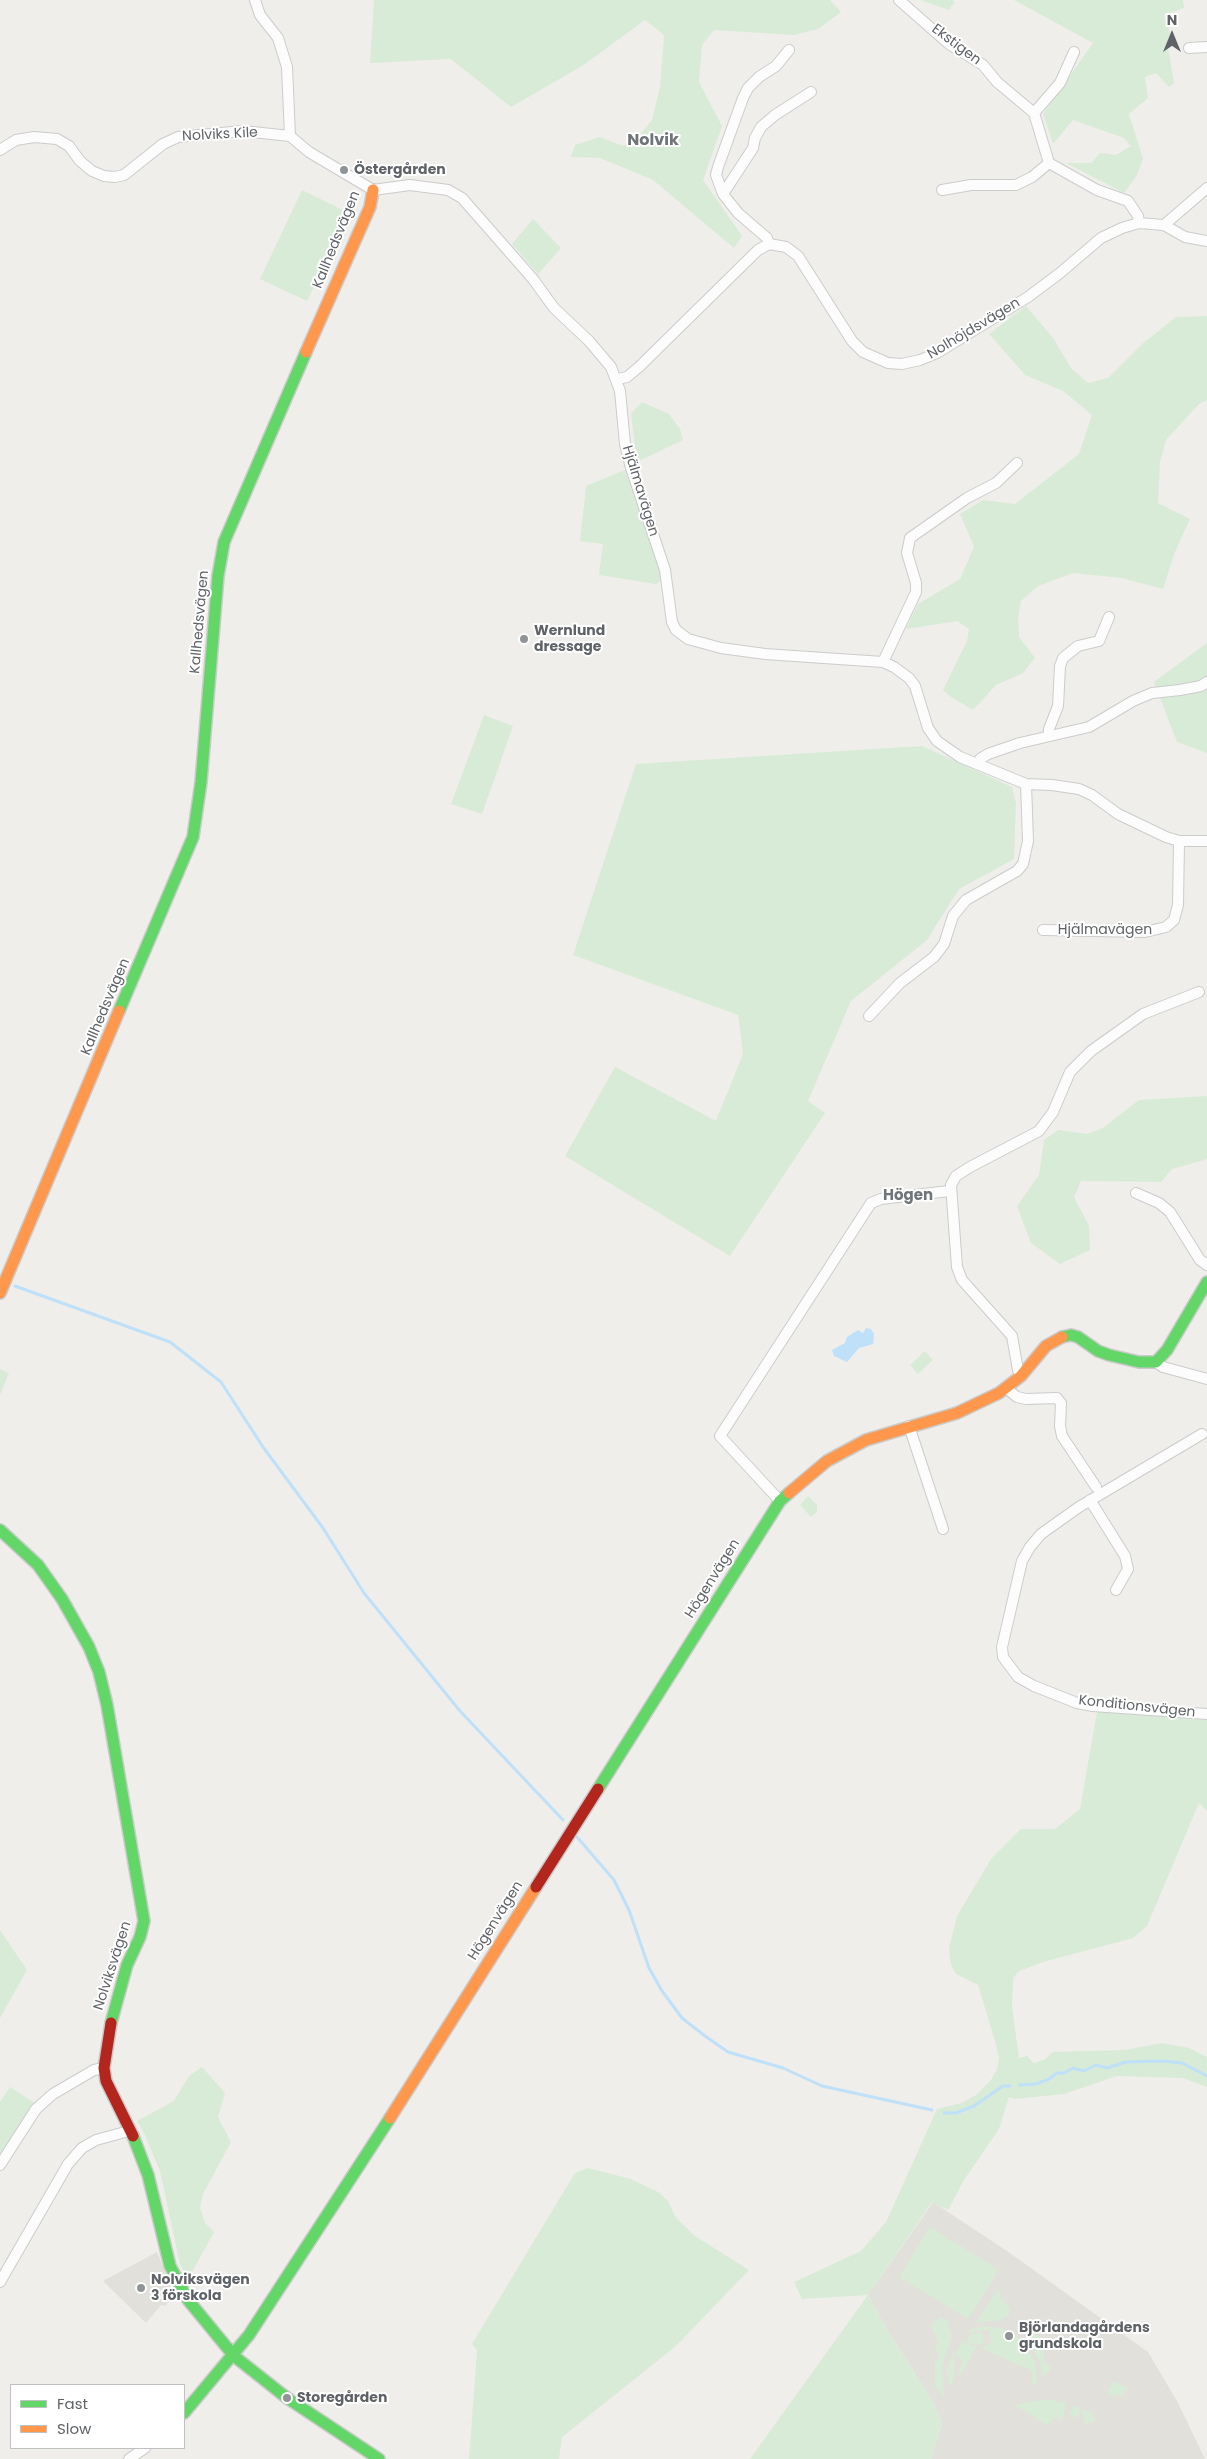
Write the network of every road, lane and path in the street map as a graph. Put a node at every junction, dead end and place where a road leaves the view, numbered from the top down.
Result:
1 (255, 0) edge
2 (899, 0) edge
3 (1207, 47) edge
4 (1189, 48) dead end
5 (789, 50) dead end
6 (1074, 52) dead end
7 (811, 92) dead end
8 (1034, 113) junction
9 (290, 136) junction
10 (0, 150) edge
11 (1050, 162) junction
12 (1207, 188) edge
13 (373, 190) junction
14 (942, 190) dead end
15 (723, 194) junction
16 (1139, 223) junction
17 (1164, 225) junction
18 (1207, 241) edge
19 (769, 244) junction
20 (618, 379) junction
21 (1017, 463) dead end
22 (1109, 617) dead end
23 (884, 662) junction
24 (1207, 682) edge
25 (1050, 736) junction
26 (979, 764) junction
27 (1026, 784) junction
28 (1179, 841) junction
29 (1207, 841) edge
30 (1043, 930) dead end
31 (1199, 992) dead end
32 (869, 1016) dead end
33 (950, 1191) junction
34 (1136, 1194) dead end
35 (1207, 1265) edge
36 (1207, 1282) edge
37 (0, 1293) edge
38 (1156, 1362) junction
39 (1021, 1376) junction
40 (1207, 1380) edge
41 (1006, 1388) junction
42 (910, 1426) junction
43 (1202, 1434) dead end
44 (1096, 1487) dead end
45 (1090, 1500) junction
46 (780, 1501) junction
47 (943, 1529) dead end
48 (0, 1530) edge
49 (1116, 1590) dead end
50 (1207, 1714) edge
51 (104, 2068) junction
52 (129, 2131) junction
53 (0, 2165) edge
54 (0, 2282) edge
55 (234, 2356) junction
56 (185, 2412) edge
57 (144, 2449) edge
58 (129, 2459) edge
59 (379, 2459) edge

1 - 9 street
2 - 8 street, Ekstigen
3 - 4 street
5 - 15 street
6 - 8 street
7 - 15 street
8 - 11 street
9 - 10 street, Nolviks Kile
9 - 13 street, Kallhedsvägen
11 - 14 street
11 - 16 street
12 - 17 street
13 - 20 street, Hjälmavägen
13 - 37 street, Kallhedsvägen
15 - 19 street
16 - 17 street, Nolhöjdsvägen
16 - 19 street, Nolhöjdsvägen
17 - 18 street, Nolhöjdsvägen
19 - 20 street
20 - 23 street, Hjälmavägen
21 - 23 street
22 - 25 street
23 - 26 street, Hjälmavägen
24 - 25 street
25 - 26 street
26 - 27 street, Hjälmavägen
27 - 28 street, Hjälmavägen
27 - 32 street
28 - 29 street, Hjälmavägen
28 - 30 street, Hjälmavägen
31 - 33 street
33 - 39 street
33 - 46 street
34 - 35 street
36 - 38 street
38 - 39 street, Högenvägen
38 - 40 street, Högenvägen
39 - 41 street, Högenvägen
41 - 42 street, Högenvägen
41 - 44 street
42 - 46 street, Högenvägen
42 - 47 street
43 - 45 street, Konditionsvägen
45 - 49 street
45 - 50 street, Konditionsvägen
46 - 55 street, Högenvägen
48 - 51 street, Nolviksvägen
51 - 52 street, Nolviksvägen
51 - 53 street
52 - 54 street
52 - 55 street, Nolviksvägen
55 - 56 street, Högenvägen
55 - 59 street, Nolviksvägen
57 - 58 street

